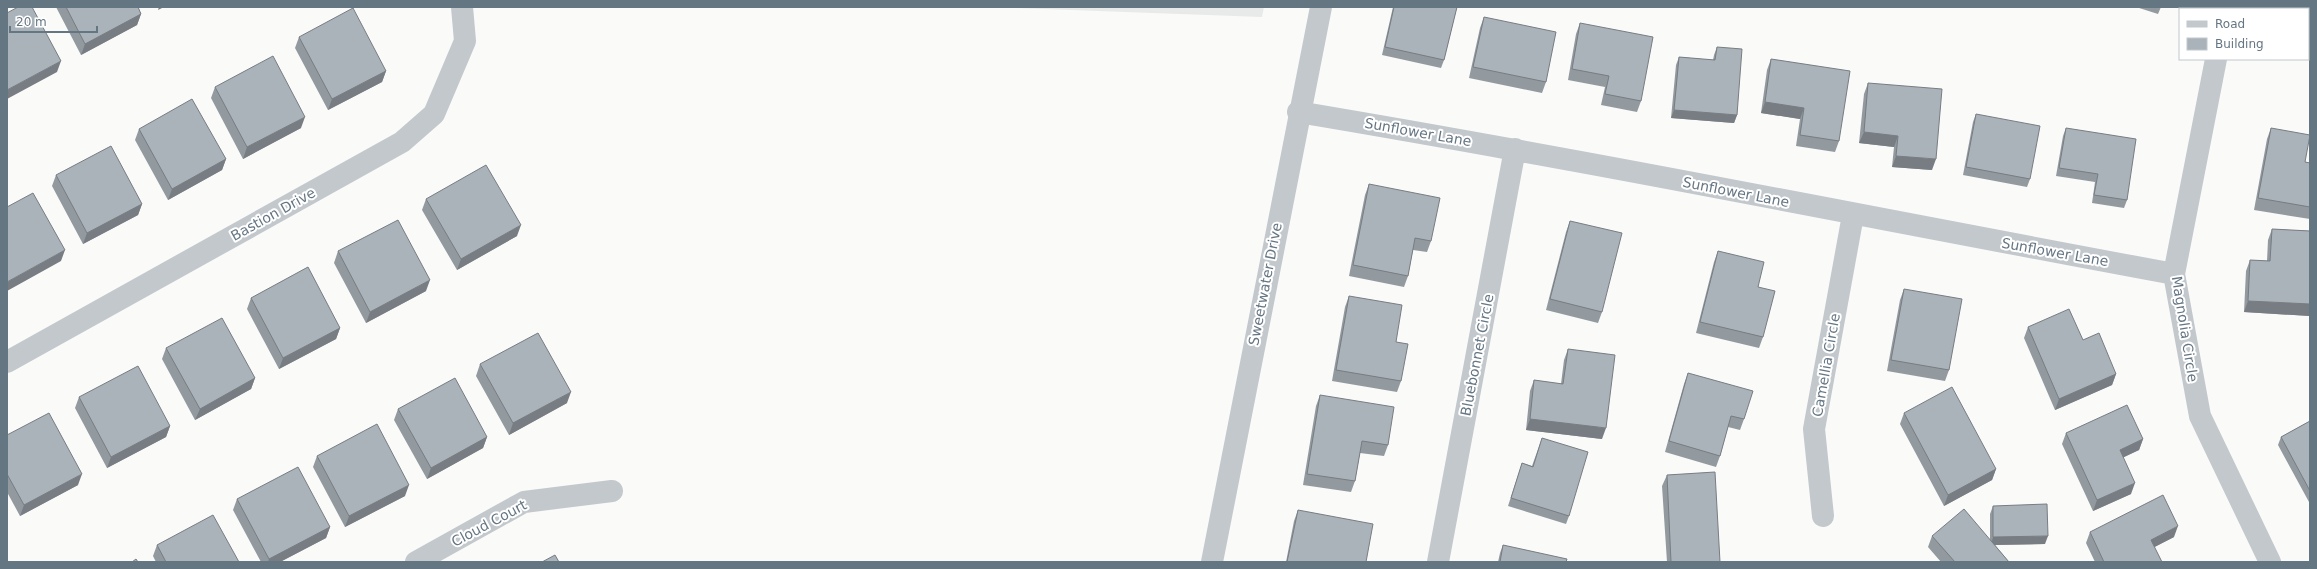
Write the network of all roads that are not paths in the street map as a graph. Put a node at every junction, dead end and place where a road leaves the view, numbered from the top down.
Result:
1 (462, 7) edge
2 (1321, 7) edge
3 (2216, 60) edge
4 (1298, 112) junction
5 (1515, 149) junction
6 (1853, 215) junction
7 (2174, 274) junction
8 (7, 362) edge
9 (612, 491) dead end
10 (1823, 516) dead end
11 (416, 562) edge
12 (1212, 562) edge
13 (1438, 562) edge
14 (2270, 562) edge

1 - 8 street, Bastion Drive
2 - 4 street, Sweetwater Drive
3 - 7 street, Magnolia Circle
4 - 5 street, Sunflower Lane
4 - 12 street, Sweetwater Drive
5 - 6 street, Sunflower Lane
5 - 13 street, Bluebonnet Circle
6 - 7 street, Sunflower Lane
6 - 10 street, Camellia Circle
7 - 14 street, Magnolia Circle
9 - 11 street, Cloud Court

